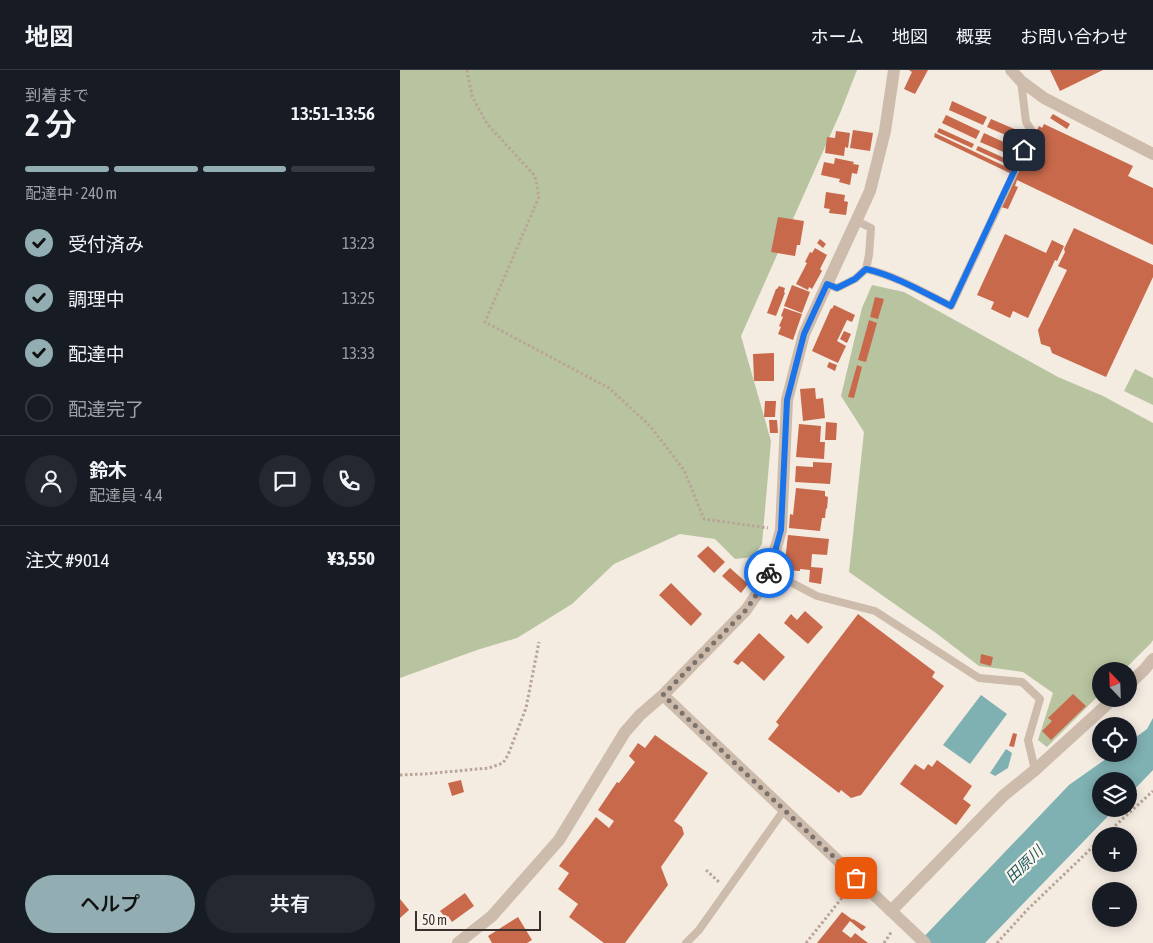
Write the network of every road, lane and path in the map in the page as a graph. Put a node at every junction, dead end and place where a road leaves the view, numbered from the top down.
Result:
1 (467, 70) edge
2 (894, 70) edge
3 (1011, 70) edge
4 (1021, 81) junction
5 (1153, 154) edge
6 (857, 221) junction
7 (866, 269) junction
8 (827, 284) junction
9 (781, 530) junction
10 (769, 571) junction
11 (540, 642) dead end
12 (1153, 659) edge
13 (1138, 676) edge
14 (663, 695) junction
15 (1103, 708) edge
16 (1035, 770) junction
17 (400, 776) edge
18 (1153, 791) edge
19 (784, 810) junction
20 (1114, 827) edge
21 (1092, 848) edge
22 (706, 870) dead end
23 (856, 878) junction
24 (728, 889) junction
25 (891, 911) junction
26 (458, 943) edge
27 (686, 943) edge
28 (806, 943) edge
29 (925, 943) edge
30 (997, 943) edge

1 - 9 path
2 - 6 street
3 - 4 street
4 - 5 street
4 - 7 lane
6 - 7 lane
6 - 8 street
7 - 8 lane
8 - 9 street
9 - 10 street
10 - 14 street
10 - 16 lane
11 - 17 path
12 - 13 street
14 - 19 street
14 - 26 street
15 - 16 street
16 - 25 street
18 - 20 path
19 - 23 street
19 - 24 lane
21 - 30 path
22 - 24 path
23 - 25 street
23 - 28 path
24 - 27 lane
25 - 29 street

